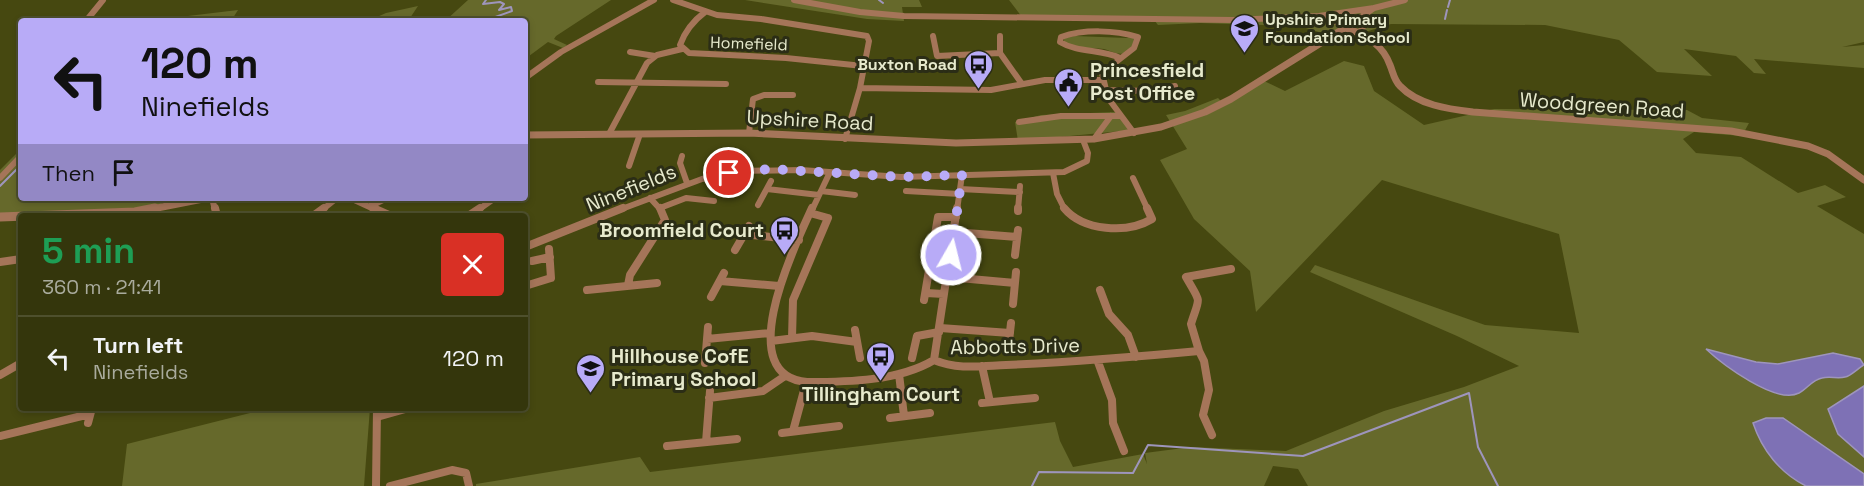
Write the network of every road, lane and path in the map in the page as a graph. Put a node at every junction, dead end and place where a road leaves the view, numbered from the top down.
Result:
1 (103, 0) edge
2 (654, 0) edge
3 (673, 0) edge
4 (794, 0) edge
5 (1405, 0) edge
6 (1374, 8) junction
7 (705, 12) junction
8 (1320, 15) junction
9 (89, 18) edge
10 (1358, 20) junction
11 (1346, 27) junction
12 (1362, 33) junction
13 (933, 36) dead end
14 (999, 36) dead end
15 (682, 49) junction
16 (630, 52) dead end
17 (1000, 52) junction
18 (655, 56) junction
19 (1120, 58) junction
20 (863, 66) junction
21 (528, 76) edge
22 (1102, 80) junction
23 (598, 82) dead end
24 (637, 83) junction
25 (726, 84) dead end
26 (1022, 84) junction
27 (1175, 86) dead end
28 (860, 88) junction
29 (1105, 90) junction
30 (793, 95) dead end
31 (1112, 116) junction
32 (1120, 116) junction
33 (1019, 122) dead end
34 (749, 133) junction
35 (1134, 133) junction
36 (609, 134) junction
37 (640, 134) junction
38 (528, 135) edge
39 (845, 138) junction
40 (1094, 139) junction
41 (1083, 140) junction
42 (681, 156) dead end
43 (18, 159) edge
44 (629, 166) dead end
45 (830, 172) junction
46 (1053, 173) junction
47 (962, 175) junction
48 (0, 178) edge
49 (1133, 178) dead end
50 (1864, 180) edge
51 (771, 181) dead end
52 (687, 183) junction
53 (767, 189) junction
54 (906, 191) dead end
55 (960, 191) junction
56 (820, 193) junction
57 (855, 195) dead end
58 (650, 198) junction
59 (196, 201) edge
60 (333, 201) edge
61 (358, 201) edge
62 (381, 201) edge
63 (490, 201) edge
64 (714, 201) dead end
65 (758, 205) dead end
66 (371, 206) junction
67 (660, 208) junction
68 (1018, 211) dead end
69 (139, 213) edge
70 (317, 213) edge
71 (385, 213) edge
72 (472, 213) edge
73 (810, 213) junction
74 (0, 217) edge
75 (18, 217) edge
76 (956, 217) junction
77 (749, 226) dead end
78 (954, 232) junction
79 (1017, 233) joint
80 (744, 234) junction
81 (799, 240) junction
82 (528, 246) edge
83 (735, 250) dead end
84 (1015, 255) dead end
85 (18, 259) edge
86 (532, 261) dead end
87 (0, 262) edge
88 (1231, 269) dead end
89 (1016, 272) dead end
90 (724, 273) dead end
91 (948, 277) junction
92 (720, 281) junction
93 (657, 283) dead end
94 (1015, 283) junction
95 (528, 285) edge
96 (628, 285) junction
97 (779, 286) junction
98 (587, 290) dead end
99 (1100, 290) dead end
100 (944, 294) junction
101 (711, 297) dead end
102 (1013, 304) dead end
103 (1011, 322) dead end
104 (708, 327) dead end
105 (855, 330) dead end
106 (939, 330) junction
107 (1010, 333) junction
108 (771, 337) junction
109 (792, 338) junction
110 (707, 339) junction
111 (857, 342) junction
112 (1008, 350) dead end
113 (1199, 351) junction
114 (1136, 357) junction
115 (860, 358) dead end
116 (912, 358) dead end
117 (934, 360) junction
118 (1098, 362) junction
119 (705, 363) dead end
120 (18, 365) edge
121 (982, 366) junction
122 (899, 374) junction
123 (0, 375) edge
124 (785, 376) junction
125 (806, 383) junction
126 (1035, 398) dead end
127 (377, 412) edge
128 (930, 413) dead end
129 (90, 415) edge
130 (904, 416) junction
131 (890, 418) dead end
132 (839, 426) dead end
133 (793, 431) junction
134 (782, 433) dead end
135 (1212, 435) dead end
136 (0, 436) edge
137 (737, 439) dead end
138 (706, 442) junction
139 (667, 446) dead end
140 (1124, 451) dead end
141 (376, 486) edge
142 (390, 486) edge
143 (469, 486) edge

1 - 9 street
2 - 21 street
3 - 7 street
4 - 8 street
5 - 6 street
6 - 8 street
6 - 10 street
7 - 15 street, Homefield
7 - 20 street
8 - 11 street
10 - 11 street
10 - 12 street, Woodgreen Road
11 - 12 street, Woodgreen Road
11 - 35 street, Upshire Road
12 - 50 street, Woodgreen Road
13 - 17 street
14 - 17 street
15 - 18 street
15 - 20 street, Homefield
16 - 18 street
17 - 26 street
18 - 24 street
19 - 19 street
19 - 22 street
20 - 28 street
22 - 26 street
22 - 29 street
23 - 24 street
24 - 25 street
24 - 36 street
26 - 28 street
27 - 29 street
28 - 39 street
29 - 32 street
30 - 34 street
31 - 32 street
31 - 33 street
31 - 40 street
32 - 35 street
34 - 37 street, Upshire Road
34 - 39 street, Upshire Road
35 - 40 street, Upshire Road
36 - 37 street, Upshire Road
36 - 38 street, Upshire Road
37 - 44 street
39 - 41 street, Upshire Road
40 - 41 street, Upshire Road
41 - 46 street, Ninefields
42 - 52 street
43 - 48 street
45 - 47 street, Ninefields
45 - 52 street, Ninefields
45 - 56 street
46 - 47 street, Ninefields
46 - 49 street
47 - 55 street
51 - 53 street
52 - 58 street, Ninefields
53 - 56 street
53 - 65 street
54 - 55 street
55 - 68 street
55 - 76 street
56 - 57 street
56 - 73 street
58 - 67 street
58 - 82 street, Ninefields
59 - 69 street
60 - 70 street
61 - 66 street
62 - 66 street
63 - 72 street
64 - 67 street
66 - 71 street
67 - 96 street
73 - 81 street
73 - 109 street
74 - 75 street
76 - 78 street
76 - 100 street
77 - 80 street
78 - 79 street
78 - 91 street
79 - 84 street
80 - 81 street
80 - 83 street
81 - 97 street
85 - 87 street
86 - 95 street
88 - 113 street
89 - 94 street
90 - 92 street
91 - 94 street
91 - 100 street
92 - 97 street
92 - 101 street
93 - 96 street
94 - 102 street
96 - 98 street
97 - 108 street
99 - 114 street
100 - 106 street
103 - 107 street
104 - 110 street
105 - 111 street
106 - 107 street
106 - 116 street
106 - 117 street
107 - 112 street
108 - 109 street
108 - 110 street
108 - 124 street
109 - 111 street
110 - 119 street
111 - 115 street
113 - 114 street, Abbotts Drive
113 - 135 street
114 - 118 street, Abbotts Drive
117 - 121 street, Abbotts Drive
117 - 122 street
118 - 121 street, Abbotts Drive
118 - 140 street, Abbotts Drive
120 - 123 street
121 - 126 street
122 - 125 street
122 - 130 street
124 - 125 street
124 - 138 street
125 - 133 street
127 - 141 street
128 - 130 street
129 - 136 street
130 - 131 street
132 - 133 street
133 - 134 street
137 - 138 street
138 - 139 street
142 - 143 street

